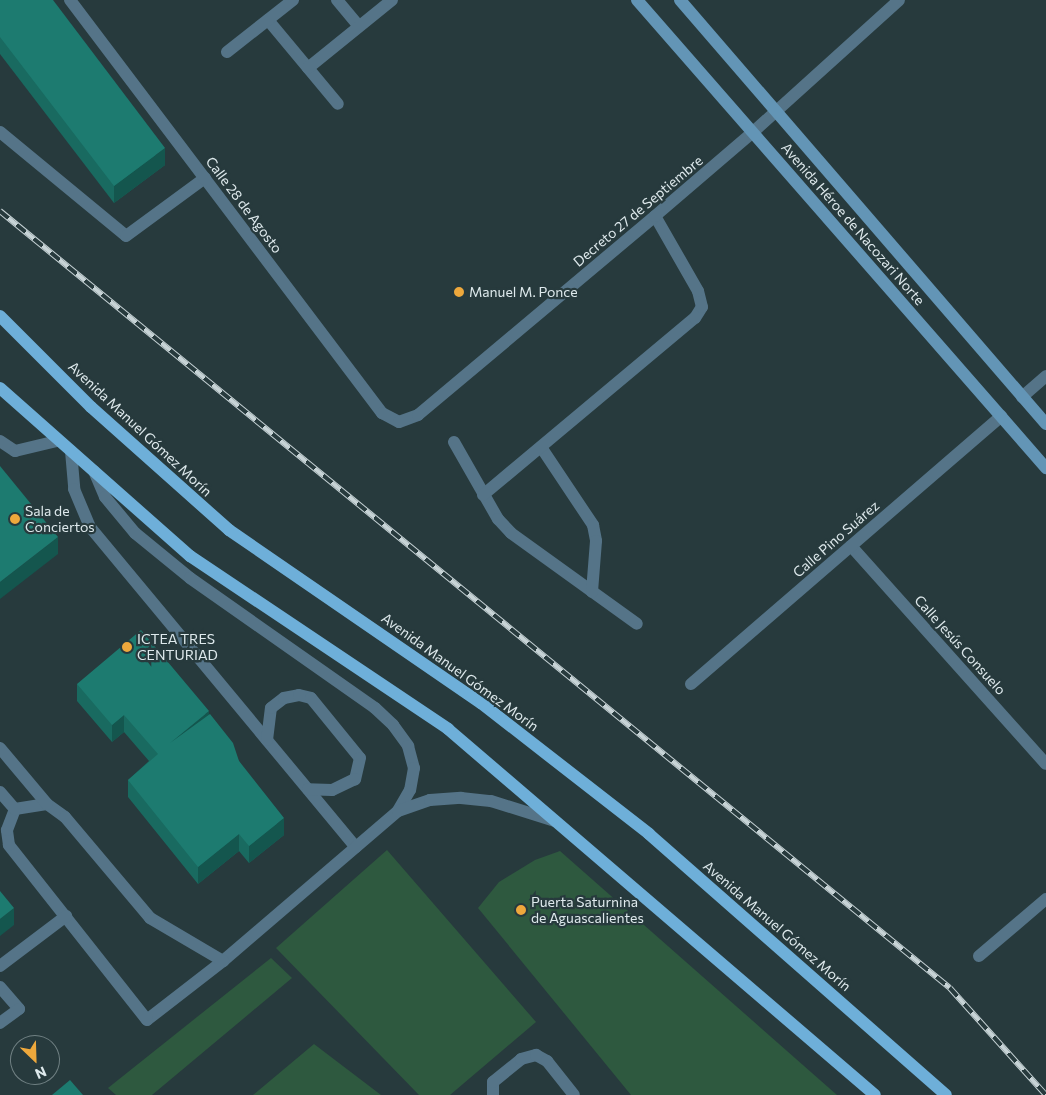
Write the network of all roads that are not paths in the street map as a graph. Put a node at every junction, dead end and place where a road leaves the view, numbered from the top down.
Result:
1 (70, 0) edge
2 (293, 0) edge
3 (337, 0) edge
4 (392, 0) edge
5 (637, 0) edge
6 (680, 0) edge
7 (899, 0) edge
8 (268, 20) junction
9 (359, 26) junction
10 (227, 52) dead end
11 (308, 68) junction
12 (338, 104) dead end
13 (776, 110) junction
14 (0, 132) edge
15 (752, 133) junction
16 (205, 178) junction
17 (655, 216) junction
18 (0, 316) edge
19 (1046, 376) edge
20 (0, 388) edge
21 (1022, 397) junction
22 (1001, 416) junction
23 (399, 422) joint
24 (1046, 424) edge
25 (0, 441) edge
26 (57, 441) junction
27 (454, 442) dead end
28 (541, 447) junction
29 (70, 451) junction
30 (1046, 468) edge
31 (94, 470) junction
32 (483, 495) junction
33 (851, 546) junction
34 (592, 592) junction
35 (637, 624) dead end
36 (690, 684) dead end
37 (267, 740) junction
38 (0, 748) edge
39 (1046, 764) edge
40 (308, 789) junction
41 (0, 792) edge
42 (47, 804) junction
43 (14, 809) junction
44 (398, 811) junction
45 (560, 823) junction
46 (356, 847) junction
47 (1046, 899) edge
48 (66, 916) junction
49 (979, 956) dead end
50 (223, 961) junction
51 (0, 966) edge
52 (0, 987) edge
53 (0, 1023) edge
54 (493, 1095) edge
55 (574, 1095) edge
56 (875, 1095) edge
57 (946, 1095) edge

1 - 16 street, Calle 28 de Agosto
2 - 8 street
3 - 9 street
4 - 9 street
5 - 15 main road, Avenida Héroe de Nacozari Norte
6 - 13 main road, Avenida Héroe de Nacozari Norte
7 - 13 street, Decreto 27 de Septiembre
8 - 10 street
8 - 11 street
9 - 11 street
11 - 12 street
13 - 15 street, Decreto 27 de Septiembre
13 - 21 main road, Avenida Héroe de Nacozari Norte
14 - 16 street
15 - 17 street, Decreto 27 de Septiembre
15 - 22 main road, Avenida Héroe de Nacozari Norte
16 - 23 street, Calle 28 de Agosto
17 - 23 street, Decreto 27 de Septiembre
17 - 28 street
18 - 57 main road, Avenida Manuel Gómez Morín
19 - 21 street
20 - 26 main road
21 - 24 main road, Avenida Héroe de Nacozari Norte
22 - 30 main road, Avenida Héroe de Nacozari Norte
22 - 33 street, Calle Pino Suárez
25 - 26 street
26 - 29 main road
27 - 32 street
28 - 32 street
28 - 34 street
29 - 31 main road
29 - 37 street
31 - 44 street
31 - 45 main road
32 - 34 street
33 - 36 street, Calle Pino Suárez
33 - 39 street, Calle Jesús Consuelo
34 - 35 street
37 - 40 street
37 - 40 street
38 - 42 street
40 - 46 street
41 - 43 street
42 - 43 street
42 - 50 street
43 - 48 street
44 - 45 street
44 - 46 street
45 - 56 main road
46 - 50 street
47 - 49 street
48 - 50 street
48 - 51 street
52 - 53 street
54 - 55 street

